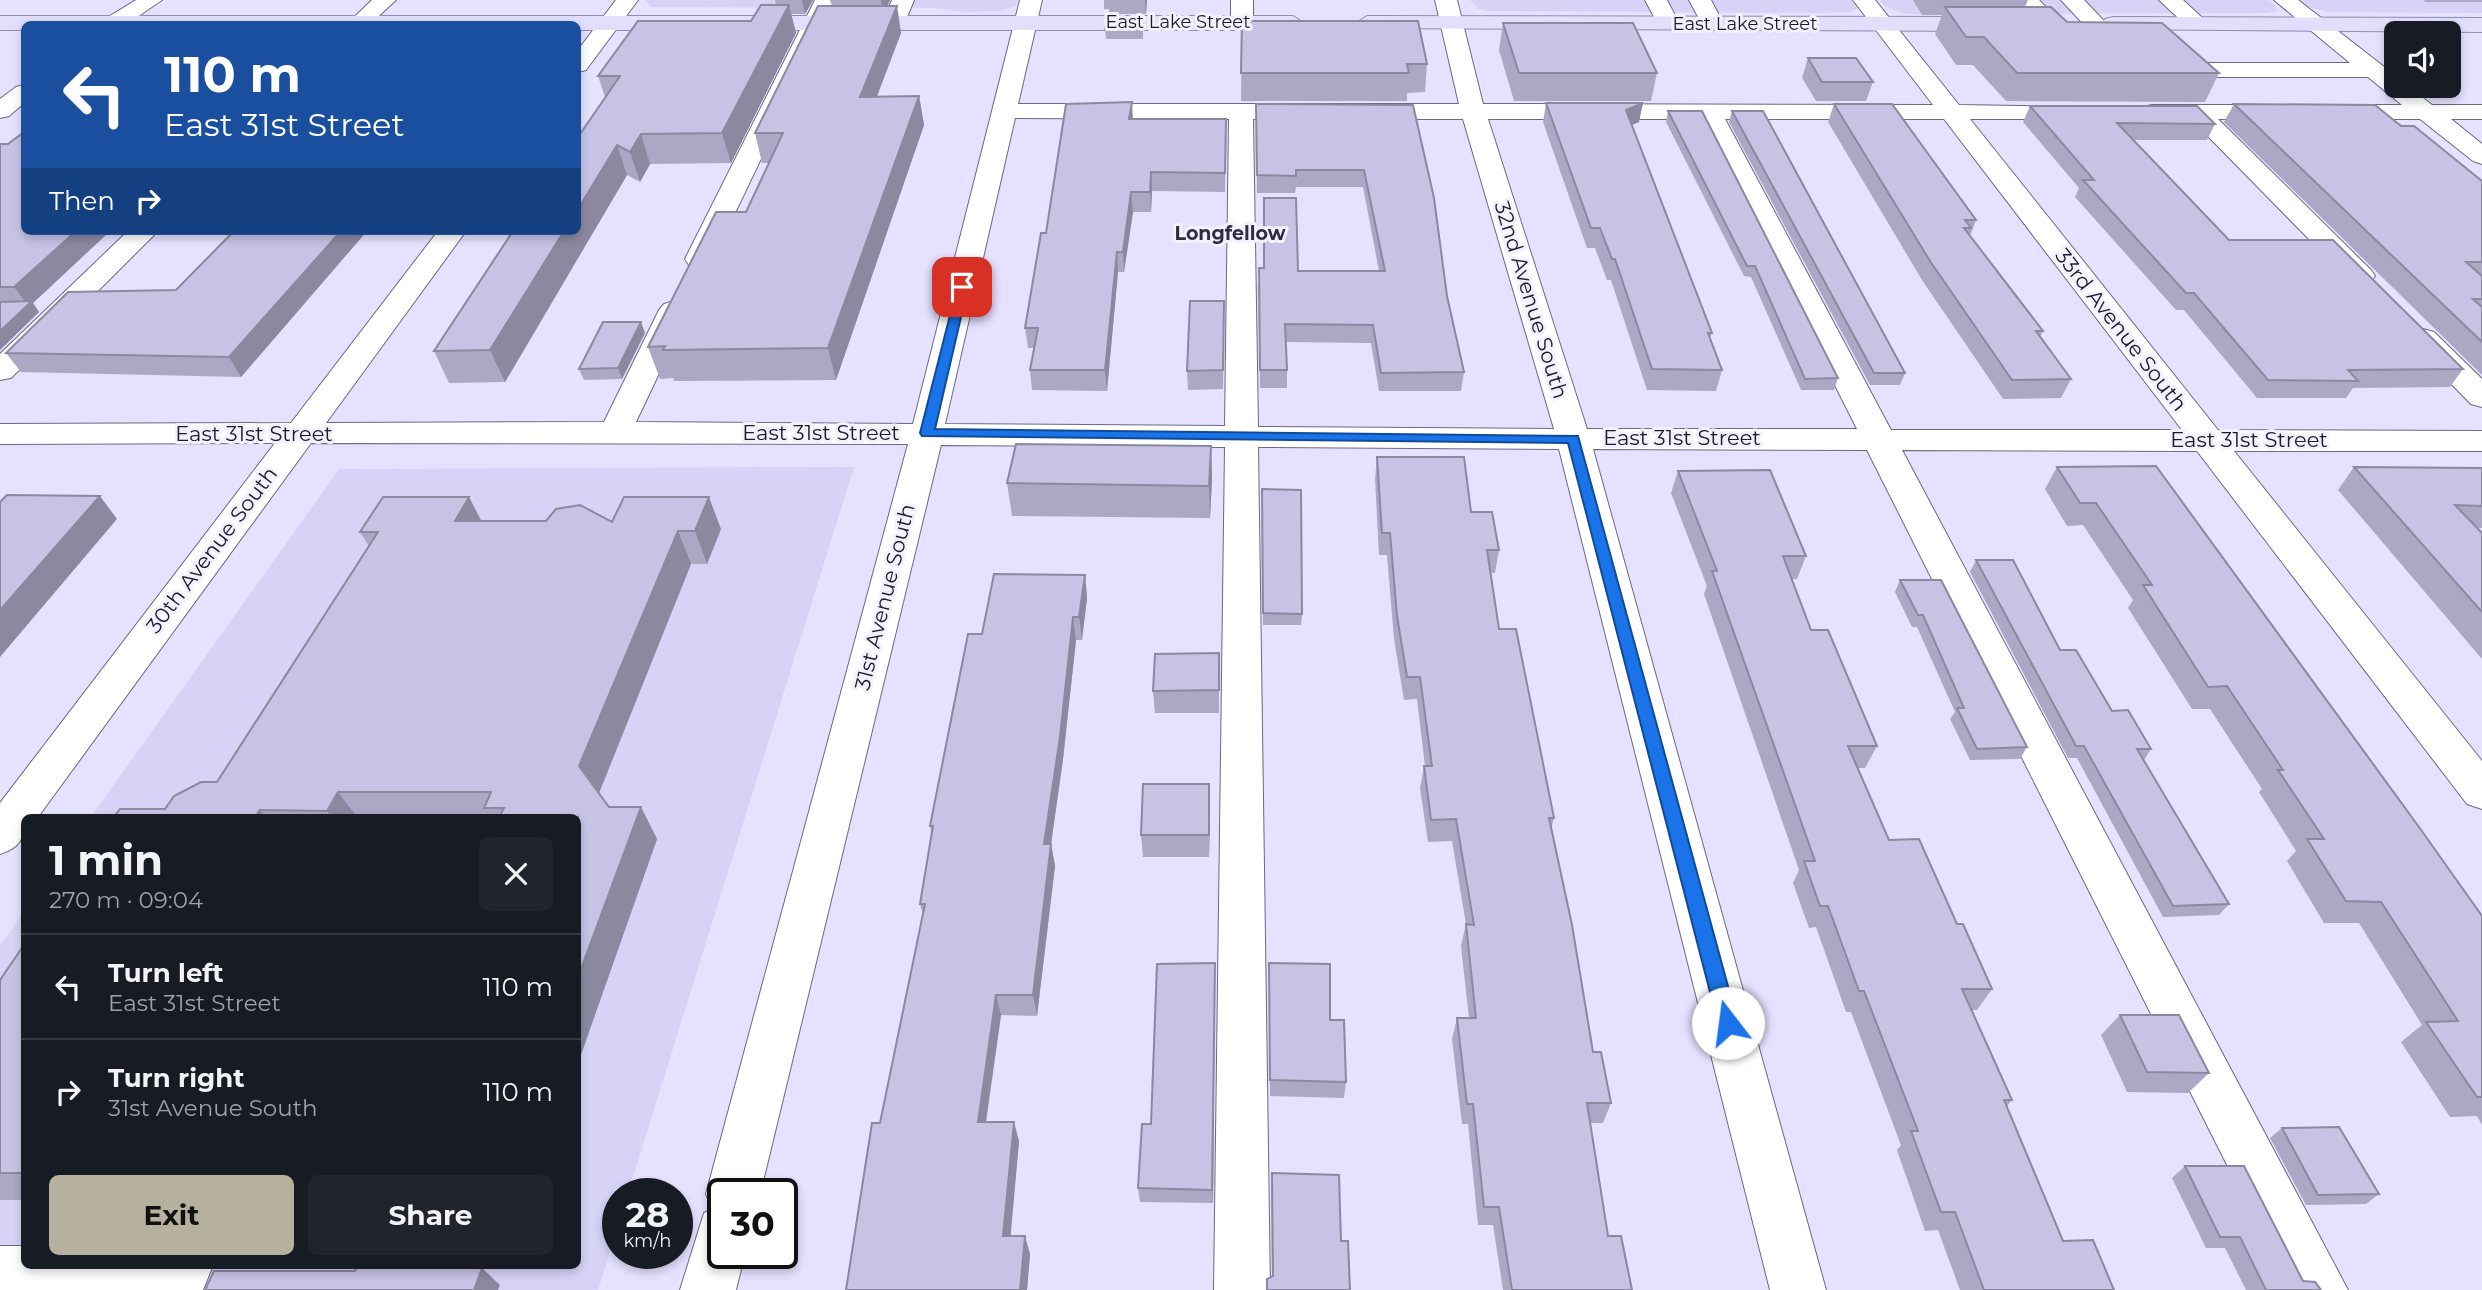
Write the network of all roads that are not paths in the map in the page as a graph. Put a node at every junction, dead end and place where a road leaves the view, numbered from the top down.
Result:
1 (151, 0) edge
2 (385, 0) edge
3 (627, 0) edge
4 (903, 0) edge
5 (1242, 0) edge
6 (1656, 0) edge
7 (1699, 0) edge
8 (2027, 0) edge
9 (2072, 0) edge
10 (2170, 0) edge
11 (2285, 0) edge
12 (820, 11) edge
13 (1028, 11) edge
14 (1449, 12) edge
15 (1873, 12) edge
16 (119, 21) edge
17 (361, 21) edge
18 (894, 22) junction
19 (0, 23) edge
20 (21, 23) edge
21 (581, 23) edge
22 (610, 23) junction
23 (1242, 23) junction
24 (1309, 23) edge
25 (1349, 23) edge
26 (1668, 23) junction
27 (1712, 23) junction
28 (2050, 24) junction
29 (2096, 24) junction
30 (2139, 24) junction
31 (2198, 24) junction
32 (2317, 24) junction
33 (2482, 24) edge
34 (581, 61) edge
35 (2374, 70) junction
36 (1189, 86) dead end
37 (21, 94) edge
38 (1472, 104) junction
39 (0, 111) edge
40 (1005, 111) junction
41 (1241, 111) junction
42 (1709, 111) junction
43 (1951, 111) junction
44 (2102, 111) edge
45 (2129, 112) edge
46 (2197, 112) junction
47 (2426, 113) junction
48 (2482, 113) edge
49 (2482, 156) edge
50 (140, 235) edge
51 (449, 235) edge
52 (0, 372) edge
53 (2482, 397) edge
54 (615, 432) junction
55 (0, 433) edge
56 (927, 433) junction
57 (298, 435) junction
58 (1241, 435) junction
59 (1879, 438) junction
60 (1573, 439) junction
61 (2205, 439) junction
62 (2482, 441) edge
63 (2482, 792) edge
64 (0, 836) edge
65 (737, 1178) edge
66 (184, 1269) edge
67 (713, 1269) edge
68 (0, 1275) edge
69 (708, 1290) edge
70 (1242, 1290) edge
71 (1798, 1290) edge
72 (2320, 1290) edge

1 - 16 street
2 - 17 street
3 - 22 street
4 - 18 street
5 - 23 street
6 - 26 street
7 - 27 street
8 - 28 street
9 - 29 street
10 - 31 street
11 - 32 street
12 - 18 main road, East Lake Street
12 - 22 main road, East Lake Street
12 - 54 street
13 - 18 main road, East Lake Street
13 - 23 main road, East Lake Street
13 - 40 street, 31st Avenue South
14 - 25 main road, East Lake Street
14 - 26 main road, East Lake Street
14 - 38 street, 32nd Avenue South
15 - 27 main road, East Lake Street
15 - 28 main road, East Lake Street
15 - 43 street, 33rd Avenue South
19 - 20 main road, East Lake Street
21 - 22 main road, East Lake Street
22 - 34 street
23 - 24 main road, East Lake Street
26 - 27 main road, East Lake Street
28 - 29 main road, East Lake Street
29 - 30 main road, East Lake Street
30 - 31 main road, East Lake Street
30 - 35 street
31 - 32 main road, East Lake Street
32 - 33 main road, East Lake Street
32 - 35 street
35 - 47 street
36 - 38 street
37 - 39 street
38 - 41 street
38 - 42 street
38 - 60 street, 32nd Avenue South
40 - 41 street
40 - 56 street, 31st Avenue South
41 - 58 street
42 - 43 street
42 - 59 street
43 - 44 street
43 - 61 street, 33rd Avenue South
45 - 46 street
46 - 47 street
46 - 53 street
47 - 48 street
47 - 49 street
50 - 52 street
51 - 57 street, 30th Avenue South
54 - 56 street, East 31st Street
54 - 57 street, East 31st Street
55 - 57 street, East 31st Street
56 - 58 street, East 31st Street
56 - 65 street, 31st Avenue South
57 - 64 street, 30th Avenue South
58 - 60 street, East 31st Street
58 - 70 street
59 - 60 street, East 31st Street
59 - 61 street, East 31st Street
59 - 72 street
60 - 71 street, 32nd Avenue South
61 - 62 street, East 31st Street
61 - 63 street, 33rd Avenue South
66 - 68 street
67 - 69 street

